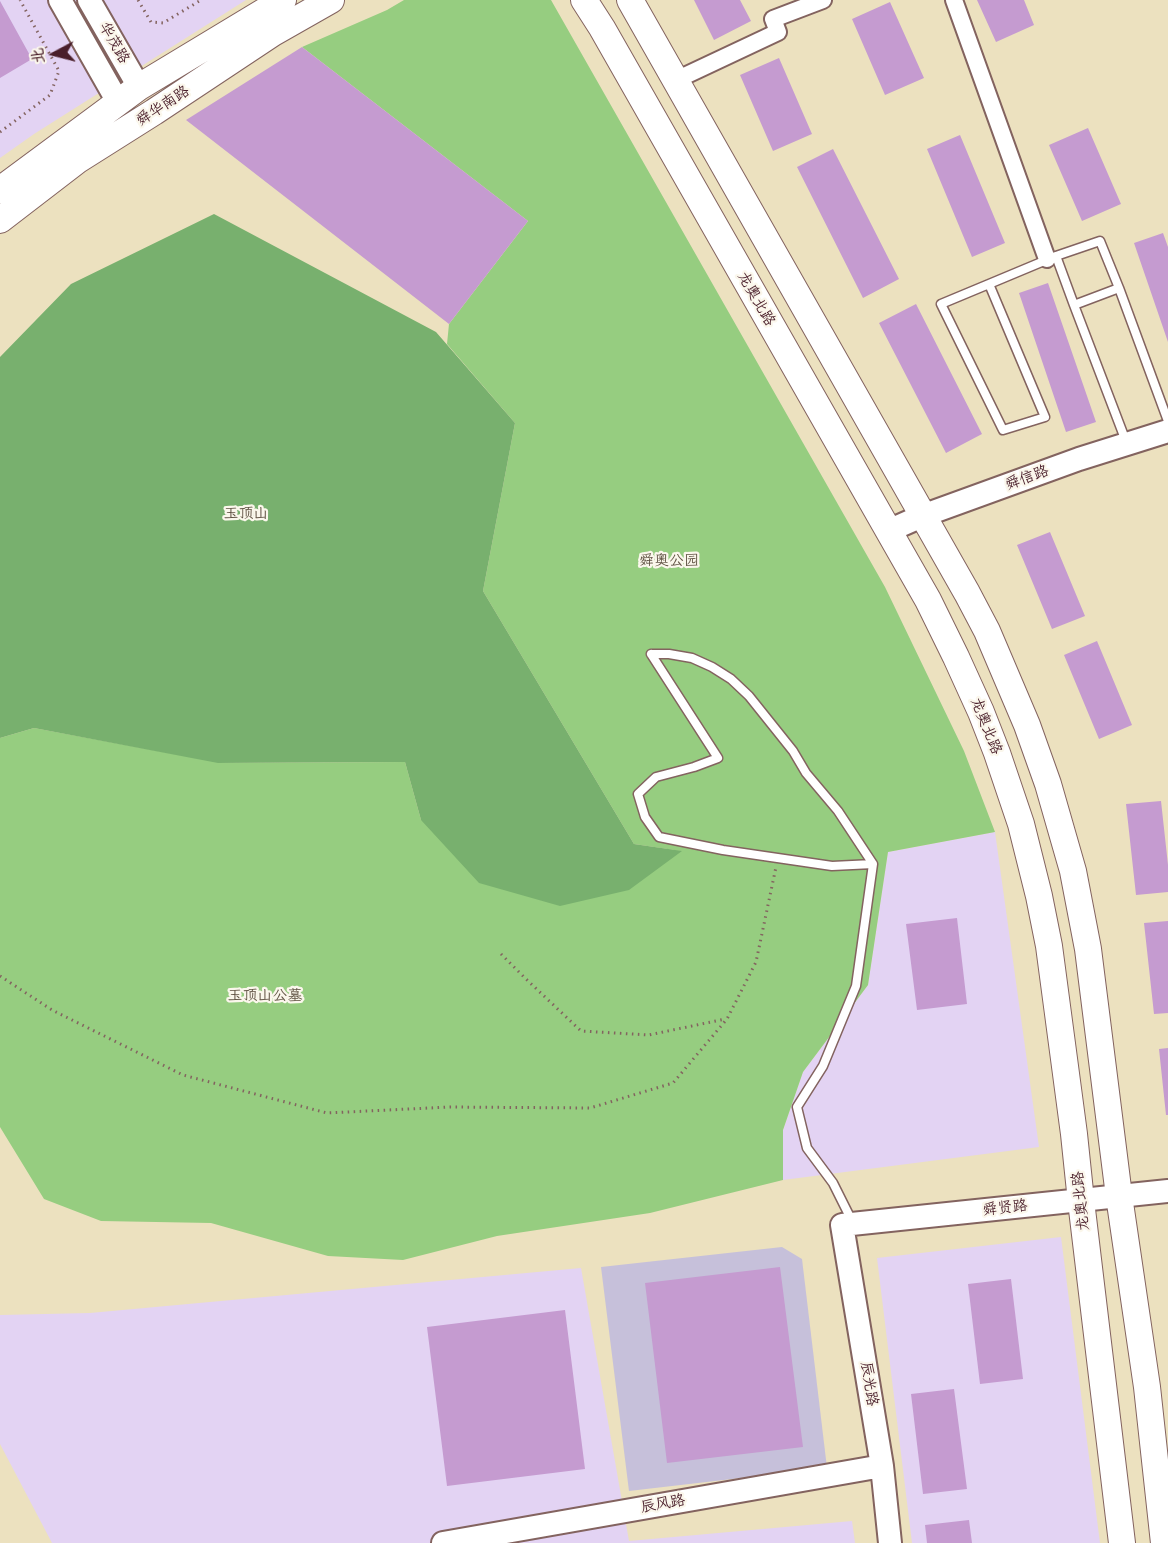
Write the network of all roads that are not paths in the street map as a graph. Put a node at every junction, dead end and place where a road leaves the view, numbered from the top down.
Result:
1 (60, 0) edge
2 (89, 0) edge
3 (283, 0) edge
4 (331, 0) edge
5 (584, 0) edge
6 (630, 0) edge
7 (823, 0) edge
8 (954, 0) edge
9 (676, 80) junction
10 (139, 87) junction
11 (118, 102) junction
12 (0, 190) edge
13 (0, 220) edge
14 (1052, 258) junction
15 (989, 284) junction
16 (1119, 288) junction
17 (1074, 305) junction
18 (1168, 421) edge
19 (1168, 431) edge
20 (1127, 444) junction
21 (922, 516) junction
22 (888, 531) junction
23 (873, 864) junction
24 (1168, 1191) edge
25 (1119, 1196) junction
26 (1081, 1201) junction
27 (848, 1224) junction
28 (882, 1466) junction
29 (443, 1543) edge
30 (890, 1543) edge
31 (1122, 1543) edge
32 (1164, 1543) edge

1 - 11 street, 华茂路
2 - 10 street, 华茂路
3 - 10 main road, 舜华南路
4 - 13 main road, 舜华南路
5 - 22 main road, 龙奥北路
6 - 9 main road
7 - 9 street
8 - 14 street
9 - 21 main road
10 - 11 main road, 舜华南路
11 - 12 main road, 舜华南路
14 - 15 lane
14 - 16 lane
14 - 17 lane
15 - 15 lane
16 - 17 lane
16 - 18 lane
17 - 20 lane
19 - 20 street, 舜信路
20 - 21 street, 舜信路
21 - 22 street, 舜信路
21 - 25 main road
22 - 26 main road, 龙奥北路
23 - 23 lane
23 - 27 lane
24 - 25 street, 舜贤路
25 - 26 street, 舜贤路
25 - 32 main road
26 - 27 street, 舜贤路
26 - 31 main road, 龙奥北路
27 - 28 street, 辰光路
28 - 29 street, 辰风路
28 - 30 street, 辰光路

